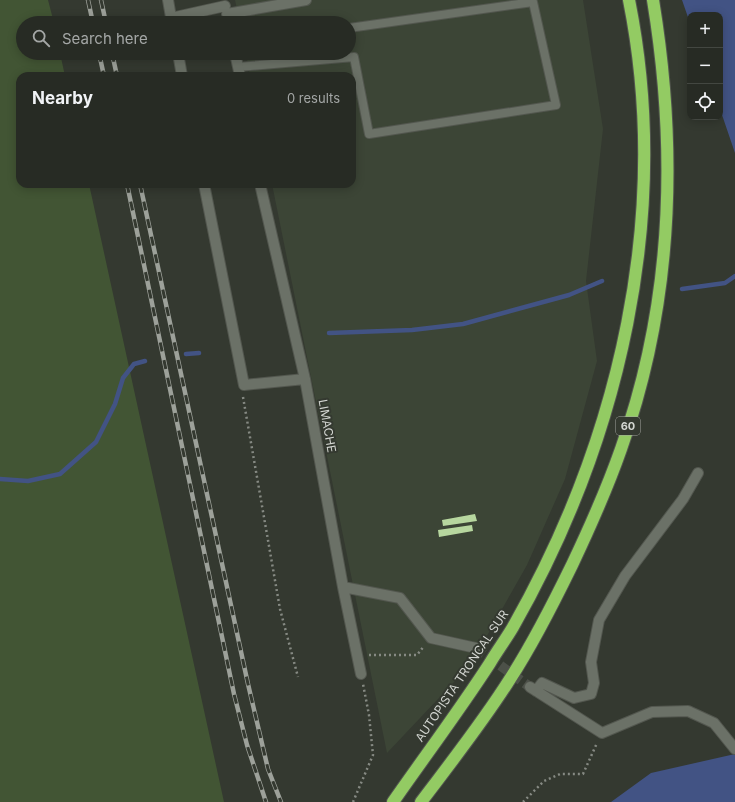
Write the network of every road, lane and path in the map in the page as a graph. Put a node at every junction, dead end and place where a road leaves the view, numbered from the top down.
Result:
1 (168, 0) edge
2 (306, 0) edge
3 (629, 0) edge
4 (653, 0) edge
5 (226, 11) edge
6 (170, 16) edge
7 (195, 16) edge
8 (356, 27) edge
9 (179, 60) edge
10 (237, 60) edge
11 (329, 60) edge
12 (355, 60) edge
13 (239, 71) edge
14 (181, 72) edge
15 (205, 188) edge
16 (261, 188) edge
17 (305, 379) junction
18 (244, 385) junction
19 (698, 473) dead end
20 (343, 587) junction
21 (431, 638) junction
22 (476, 648) tunnel mouth
23 (357, 655) junction
24 (361, 674) joint
25 (298, 677) dead end
26 (602, 733) junction
27 (735, 749) edge
28 (353, 802) edge
29 (393, 802) edge
30 (421, 802) edge
31 (523, 802) edge

1 - 6 street
2 - 5 street
3 - 29 highway, AUTOPISTA TRONCAL SUR / 60
4 - 30 highway, 60
5 - 7 street
8 - 12 lane
9 - 14 street
10 - 13 street
11 - 13 lane
15 - 18 street
16 - 17 street, LIMACHE
17 - 18 street
17 - 20 street, LIMACHE
18 - 25 path
19 - 26 street
20 - 21 street
20 - 23 street, LIMACHE
21 - 22 street
21 - 23 path
23 - 24 street, LIMACHE
24 - 28 path
26 - 27 street
26 - 31 path

